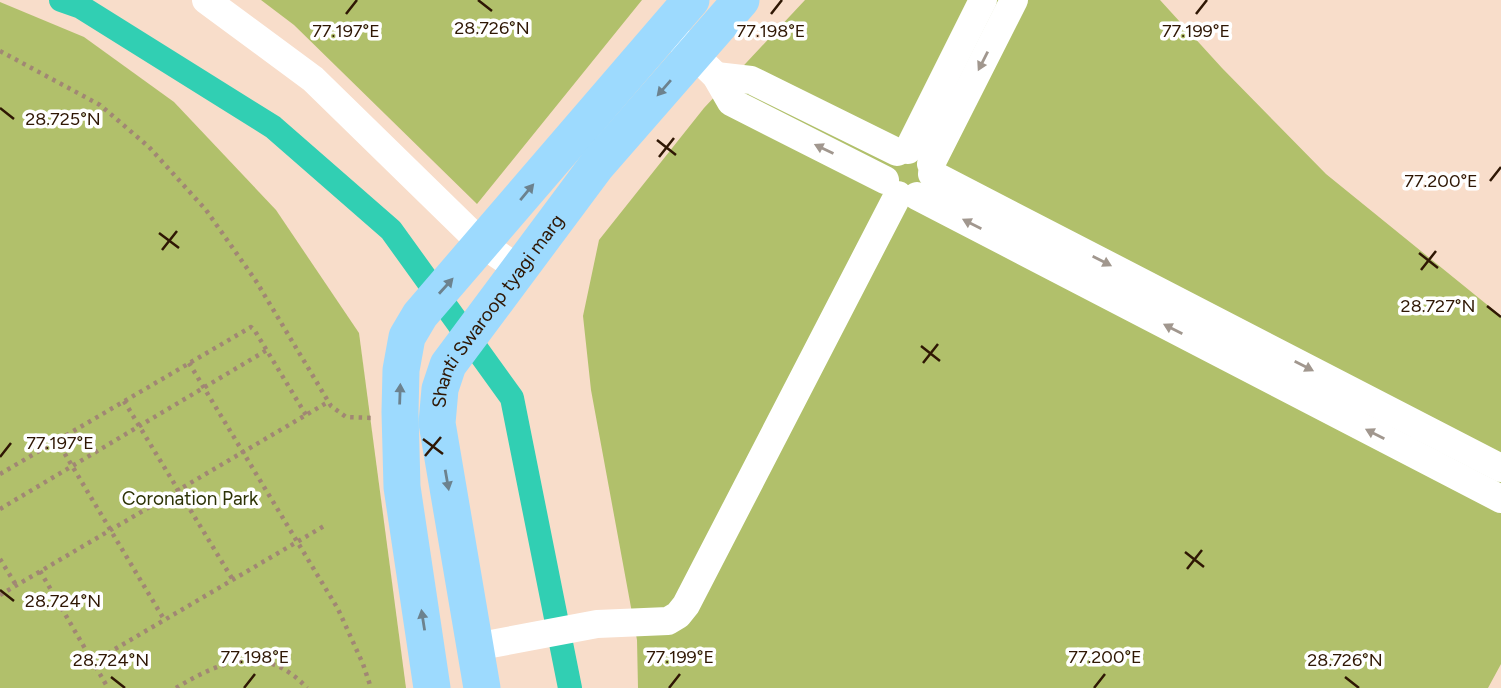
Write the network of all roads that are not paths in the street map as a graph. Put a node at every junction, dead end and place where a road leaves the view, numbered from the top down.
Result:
1 (206, 0) edge
2 (691, 0) edge
3 (741, 0) edge
4 (983, 0) edge
5 (1014, 0) edge
6 (667, 28) junction
7 (705, 65) junction
8 (910, 173) junction
9 (477, 250) junction
10 (510, 282) junction
11 (1245, 351) junction
12 (1428, 430) junction
13 (1416, 455) junction
14 (1501, 468) edge
15 (1501, 499) edge
16 (475, 646) junction
17 (432, 688) edge
18 (482, 688) edge

1 - 9 street
2 - 6 main road
3 - 7 main road, Shanti Swaroop tyagi marg
4 - 8 street
5 -> 8 street
6 - 7 street
9 -> 6 main road
7 - 8 street
7 -> 10 main road, Shanti Swaroop tyagi marg
8 - 11 street
8 - 16 street
9 - 10 street
17 -> 9 main road
10 -> 16 main road, Shanti Swaroop tyagi marg
11 -> 12 street
13 -> 11 street
12 - 13 street
12 - 14 street
13 - 15 street
16 - 18 main road, Shanti Swaroop tyagi marg

